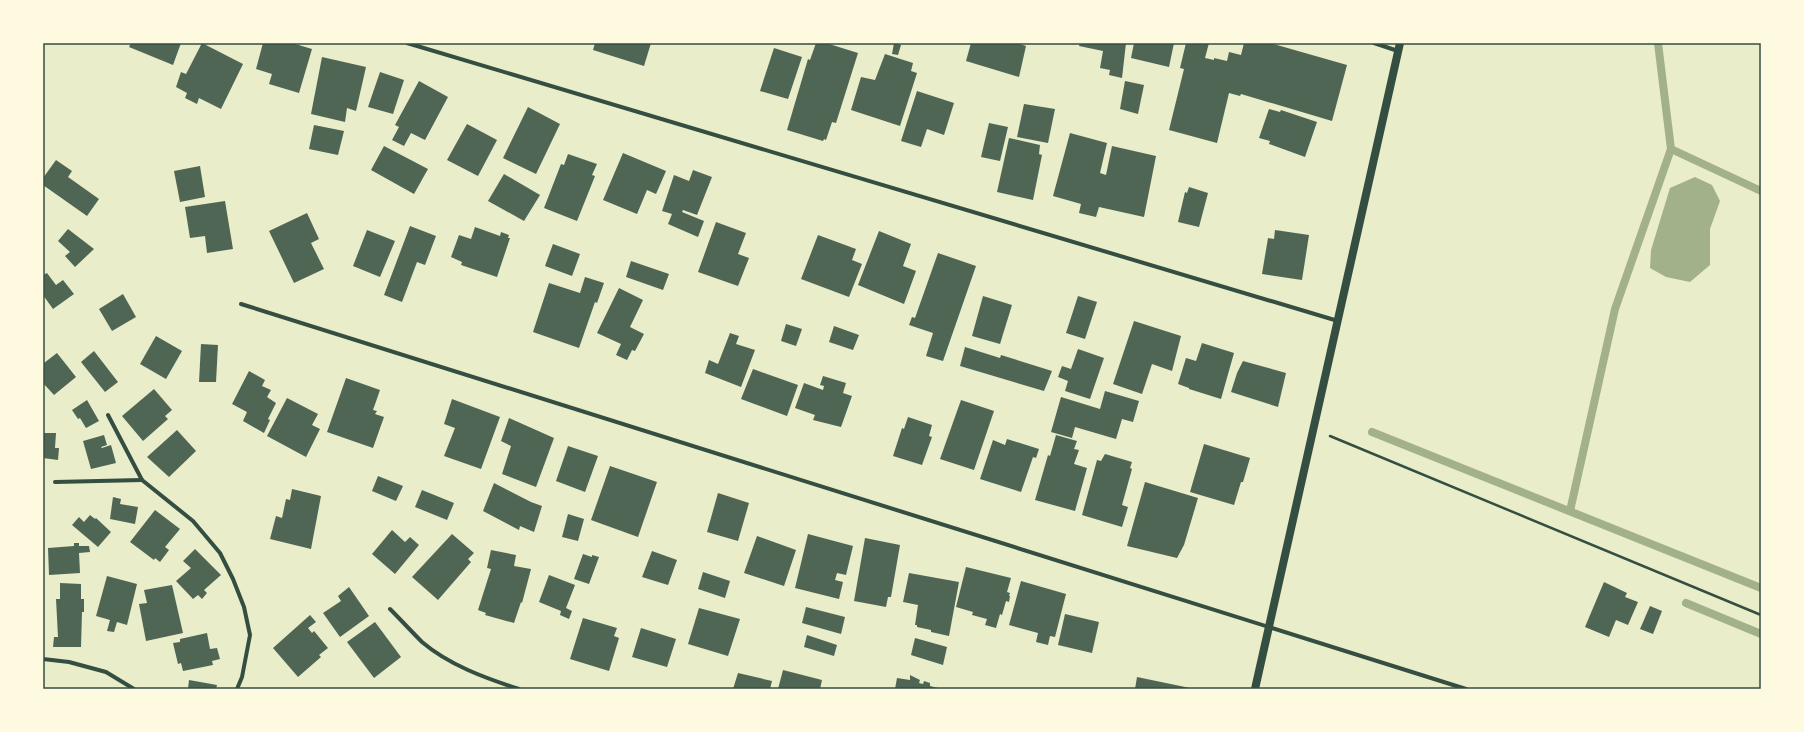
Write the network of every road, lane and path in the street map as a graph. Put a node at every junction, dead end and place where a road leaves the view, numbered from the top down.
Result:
1 (407, 43) edge
2 (1374, 43) edge
3 (1400, 47) edge
4 (240, 304) dead end
5 (1338, 321) junction
6 (108, 415) dead end
7 (1313, 428) junction
8 (142, 480) junction
9 (55, 482) dead end
10 (390, 609) dead end
11 (1761, 615) edge
12 (1268, 626) junction
13 (43, 659) edge
14 (134, 689) edge
15 (237, 689) edge
16 (518, 689) edge
17 (1255, 689) edge
18 (1466, 689) edge

1 - 5 street
2 - 3 street
3 - 5 main road
4 - 12 street
5 - 7 main road
6 - 8 street
7 - 11 path
7 - 12 main road
8 - 9 street
8 - 15 street
10 - 16 street
12 - 17 main road
12 - 18 street
13 - 14 street

